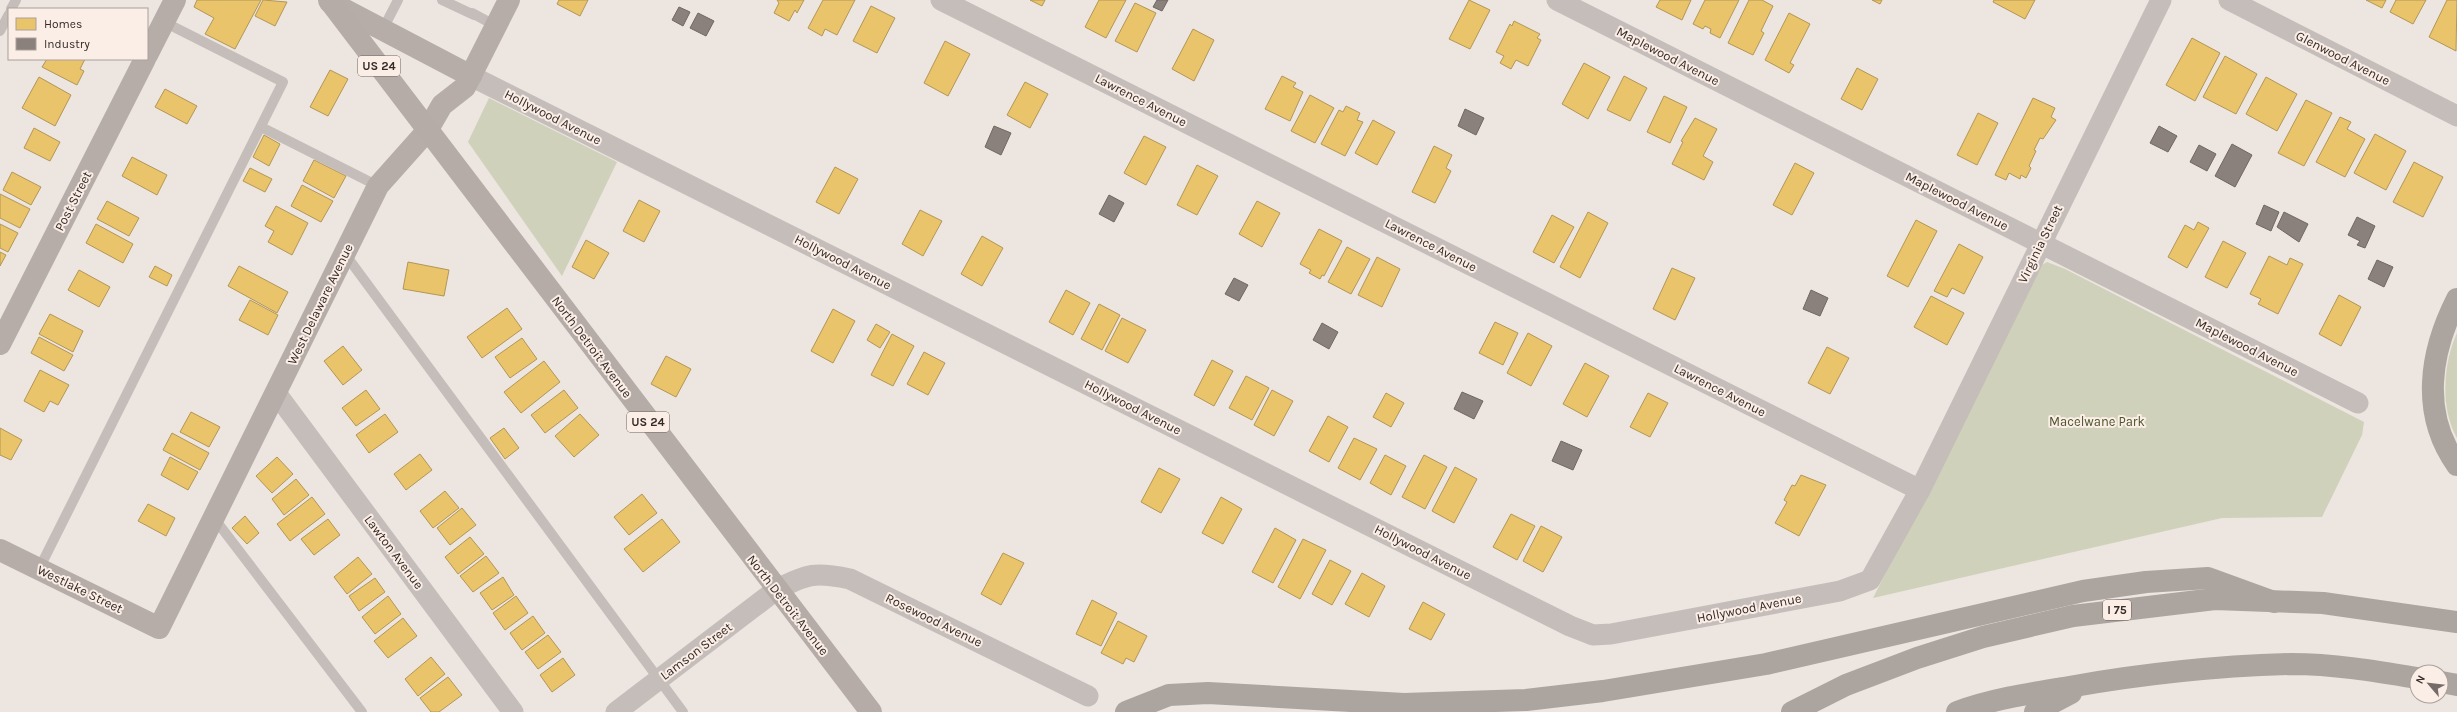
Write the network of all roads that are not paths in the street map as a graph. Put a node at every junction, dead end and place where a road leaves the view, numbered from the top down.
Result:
1 (175, 0) edge
2 (398, 0) edge
3 (442, 0) edge
4 (509, 0) edge
5 (942, 0) edge
6 (1557, 0) edge
7 (2162, 0) edge
8 (2229, 0) edge
9 (329, 1) edge
10 (8, 16) edge
11 (164, 22) junction
12 (496, 26) junction
13 (0, 31) edge
14 (382, 31) junction
15 (148, 53) edge
16 (144, 60) edge
17 (471, 76) junction
18 (2457, 116) edge
19 (261, 127) junction
20 (427, 130) junction
21 (378, 186) junction
22 (2040, 243) junction
23 (345, 254) junction
24 (2457, 299) edge
25 (1, 337) edge
26 (276, 393) junction
27 (2358, 403) dead end
28 (2457, 465) edge
29 (1920, 490) junction
30 (214, 518) junction
31 (0, 550) edge
32 (40, 569) junction
33 (776, 590) junction
34 (2274, 602) junction
35 (2457, 622) edge
36 (159, 628) joint
37 (2409, 677) edge
38 (658, 680) junction
39 (2089, 684) junction
40 (1088, 696) dead end
41 (362, 712) edge
42 (513, 712) edge
43 (616, 712) edge
44 (683, 712) edge
45 (871, 712) edge
46 (1126, 712) edge
47 (1792, 712) edge
48 (1957, 712) edge
49 (2034, 712) edge

1 - 11 street
2 - 14 lane
3 - 12 lane
4 - 12 street, West Delaware Avenue
5 - 29 street, Lawrence Avenue
6 - 22 street, Maplewood Avenue
7 - 22 street, Virginia Street
8 - 18 street, Glenwood Avenue
9 - 14 street, Hollywood Avenue
9 - 20 main road, North Detroit Avenue / US 24
10 - 13 lane
11 - 15 street
11 - 19 lane
12 - 17 street, West Delaware Avenue
14 - 17 street, Hollywood Avenue
16 - 25 street, Post Street
17 - 20 street, West Delaware Avenue
17 - 29 street, Hollywood Avenue
19 - 21 lane
19 - 32 lane
20 - 21 street, West Delaware Avenue
20 - 33 main road, North Detroit Avenue / US 24
21 - 23 street, West Delaware Avenue
22 - 27 street, Maplewood Avenue
22 - 29 street, Virginia Street
23 - 26 street, West Delaware Avenue
23 - 38 lane
24 - 28 highway
26 - 30 street, West Delaware Avenue
26 - 42 street, Lawton Avenue
30 - 36 street, West Delaware Avenue
30 - 41 lane
31 - 32 street, Westlake Street
32 - 36 street, Westlake Street
33 - 38 street, Lamson Street
33 - 40 street, Rosewood Avenue
33 - 45 main road, North Detroit Avenue / US 24
34 - 35 highway, I 75
34 - 46 highway
34 - 47 highway, I 75
37 - 39 highway
38 - 43 street, Lamson Street
38 - 44 lane
39 - 48 highway
39 - 49 highway

